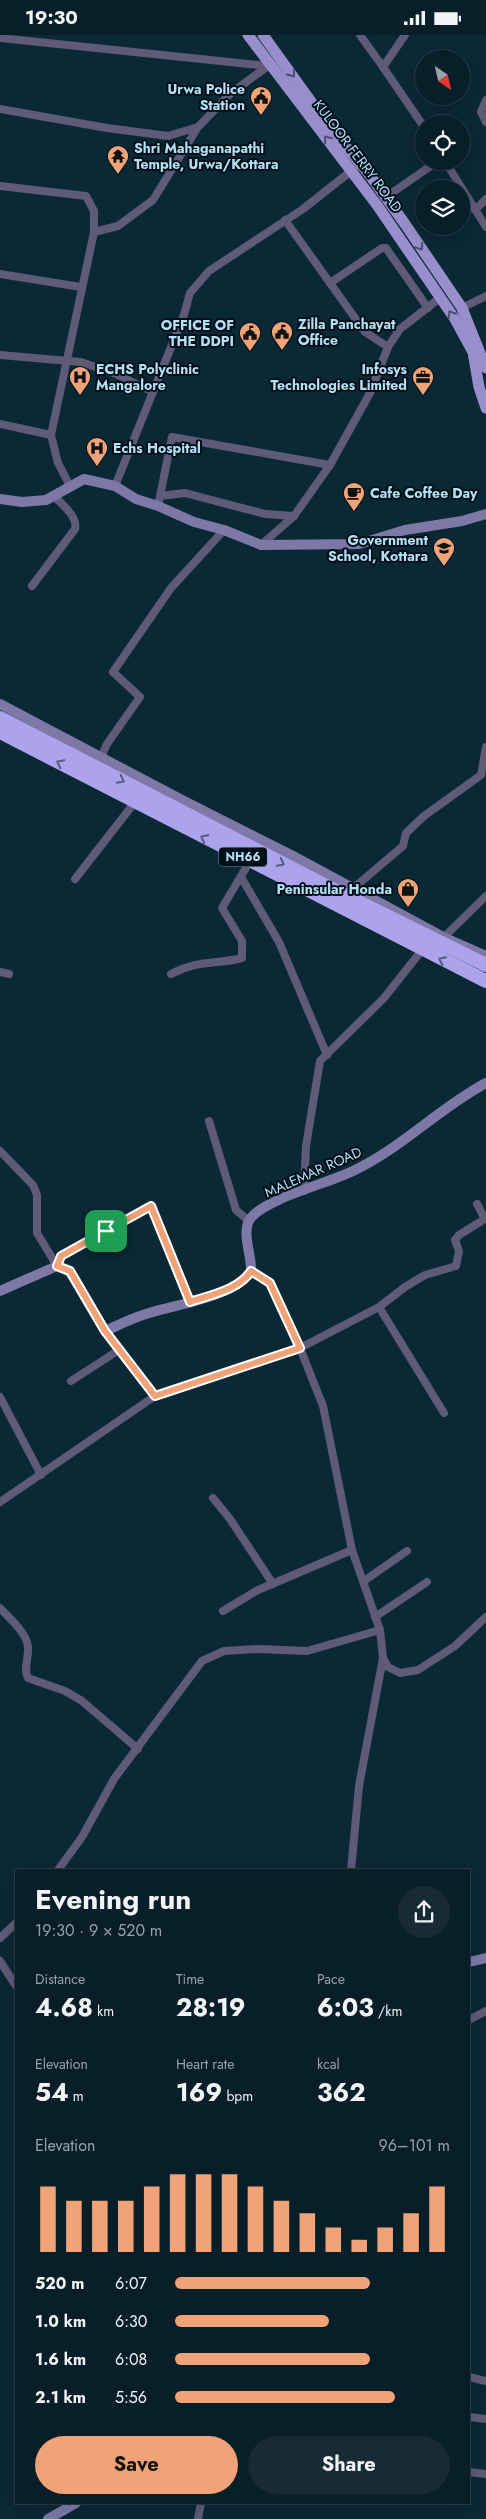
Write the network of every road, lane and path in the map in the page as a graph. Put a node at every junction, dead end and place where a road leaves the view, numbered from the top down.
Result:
1 (248, 35) edge
2 (263, 35) edge
3 (360, 35) edge
4 (405, 35) edge
5 (0, 38) edge
6 (269, 66) junction
7 (384, 67) junction
8 (486, 100) edge
9 (0, 109) edge
10 (416, 115) edge
11 (486, 122) edge
12 (198, 127) junction
13 (356, 167) junction
14 (425, 170) edge
15 (451, 170) edge
16 (0, 186) edge
17 (386, 197) junction
18 (486, 199) edge
19 (476, 210) junction
20 (285, 220) junction
21 (486, 227) edge
22 (94, 232) junction
23 (0, 274) edge
24 (330, 283) junction
25 (82, 287) junction
26 (486, 296) edge
27 (441, 297) junction
28 (428, 308) junction
29 (462, 308) junction
30 (388, 347) junction
31 (0, 355) edge
32 (65, 361) junction
33 (486, 369) edge
34 (153, 392) junction
35 (486, 408) edge
36 (0, 424) edge
37 (51, 435) junction
38 (330, 465) junction
39 (70, 486) junction
40 (115, 486) junction
41 (54, 496) junction
42 (0, 499) edge
43 (159, 501) junction
44 (486, 514) edge
45 (294, 516) junction
46 (224, 530) junction
47 (261, 545) junction
48 (32, 586) dead end
49 (0, 704) edge
50 (0, 718) edge
51 (0, 732) edge
52 (486, 747) edge
53 (101, 757) junction
54 (135, 802) junction
55 (250, 861) junction
56 (241, 877) junction
57 (75, 879) dead end
58 (349, 892) junction
59 (486, 896) edge
60 (441, 939) junction
61 (422, 950) junction
62 (486, 956) edge
63 (486, 965) edge
64 (0, 972) edge
65 (9, 974) dead end
66 (171, 974) dead end
67 (486, 981) edge
68 (327, 1055) junction
69 (486, 1083) edge
70 (209, 1121) dead end
71 (0, 1151) edge
72 (304, 1191) junction
73 (477, 1203) dead end
74 (248, 1221) junction
75 (57, 1266) junction
76 (251, 1271) junction
77 (0, 1291) edge
78 (190, 1302) junction
79 (379, 1307) junction
80 (105, 1331) junction
81 (300, 1348) junction
82 (119, 1350) junction
83 (71, 1381) dead end
84 (155, 1396) junction
85 (0, 1397) edge
86 (444, 1413) dead end
87 (41, 1475) junction
88 (213, 1498) dead end
89 (0, 1502) edge
90 (352, 1549) junction
91 (408, 1551) dead end
92 (364, 1581) junction
93 (427, 1582) dead end
94 (273, 1584) junction
95 (0, 1608) edge
96 (223, 1611) dead end
97 (376, 1617) junction
98 (486, 1617) edge
99 (380, 1630) junction
100 (383, 1658) junction
101 (138, 1749) junction
102 (59, 1869) edge
103 (351, 1869) edge
104 (15, 1924) edge
105 (0, 1938) edge
106 (486, 1958) edge
107 (0, 1961) edge
108 (470, 1963) edge
109 (15, 1984) edge
110 (486, 2011) edge
111 (470, 2020) edge
112 (470, 2377) edge
113 (486, 2381) edge
114 (470, 2417) edge
115 (486, 2419) edge
116 (470, 2472) edge
117 (486, 2474) edge
118 (74, 2504) edge
119 (201, 2504) edge
120 (48, 2519) edge
121 (198, 2519) edge

1 - 6 main road, KULOOR FERRY ROAD
2 -> 13 main road, KULOOR FERRY ROAD
3 - 7 street
4 - 7 street
5 - 6 street
6 - 12 street
13 -> 6 main road, KULOOR FERRY ROAD
7 - 10 street
8 - 11 street
9 - 12 street
12 - 22 street
13 - 17 main road, KULOOR FERRY ROAD
13 - 20 street
13 - 27 main road, KULOOR FERRY ROAD
14 - 17 street
15 - 19 street
16 - 22 street
17 -> 29 main road, KULOOR FERRY ROAD
18 - 19 street
19 - 21 street
20 - 24 street
20 - 34 street
22 - 25 street
23 - 25 street
24 - 28 street
24 - 30 street
25 - 32 street
26 - 29 street
27 - 28 street
35 -> 27 main road, KULOOR FERRY ROAD
28 - 30 street
29 - 33 main road, KULOOR FERRY ROAD
30 - 38 street
31 - 32 street
32 - 34 street
32 - 37 street
34 - 40 street
36 - 37 street
37 - 39 street
38 - 43 street
38 - 45 street
39 - 40 street
39 - 41 street
40 - 43 street
41 - 42 street
41 - 48 street
43 - 45 street
43 - 46 street
44 - 47 street
45 - 47 street
46 - 47 street
46 - 53 street
49 - 53 street
50 -> 58 highway, NH66
54 -> 51 highway, NH66
52 - 58 street
53 - 58 street
55 -> 54 highway, NH66
54 - 57 street
55 - 56 street
55 - 61 highway, NH66
56 - 66 street
56 - 68 street
58 - 60 highway, NH66
59 - 60 street
60 - 62 street
60 - 63 highway, NH66
67 -> 61 highway, NH66
61 - 68 street
64 - 65 street
68 - 72 street
69 - 72 street, MALEMAR ROAD
70 - 74 street
71 - 75 street
72 - 74 street, MALEMAR ROAD
73 - 79 street
74 - 76 street
75 - 77 street
75 - 78 street
75 - 80 street
76 - 78 street
76 - 81 street
78 - 80 street
79 - 81 street
79 - 86 street
80 - 82 street
81 - 84 street
81 - 90 street
82 - 83 street
82 - 84 street
84 - 87 street
85 - 87 street
87 - 89 street
88 - 94 street
90 - 92 street
90 - 94 street
91 - 92 street
92 - 97 street
93 - 97 street
94 - 96 street
95 - 101 street
97 - 99 street
98 - 100 street
99 - 100 street
99 - 101 street
100 - 103 street
101 - 102 street
104 - 105 street
106 - 108 street
107 - 109 street
110 - 111 street
112 - 113 street
114 - 115 street
116 - 117 street
118 - 120 street
119 - 121 street

